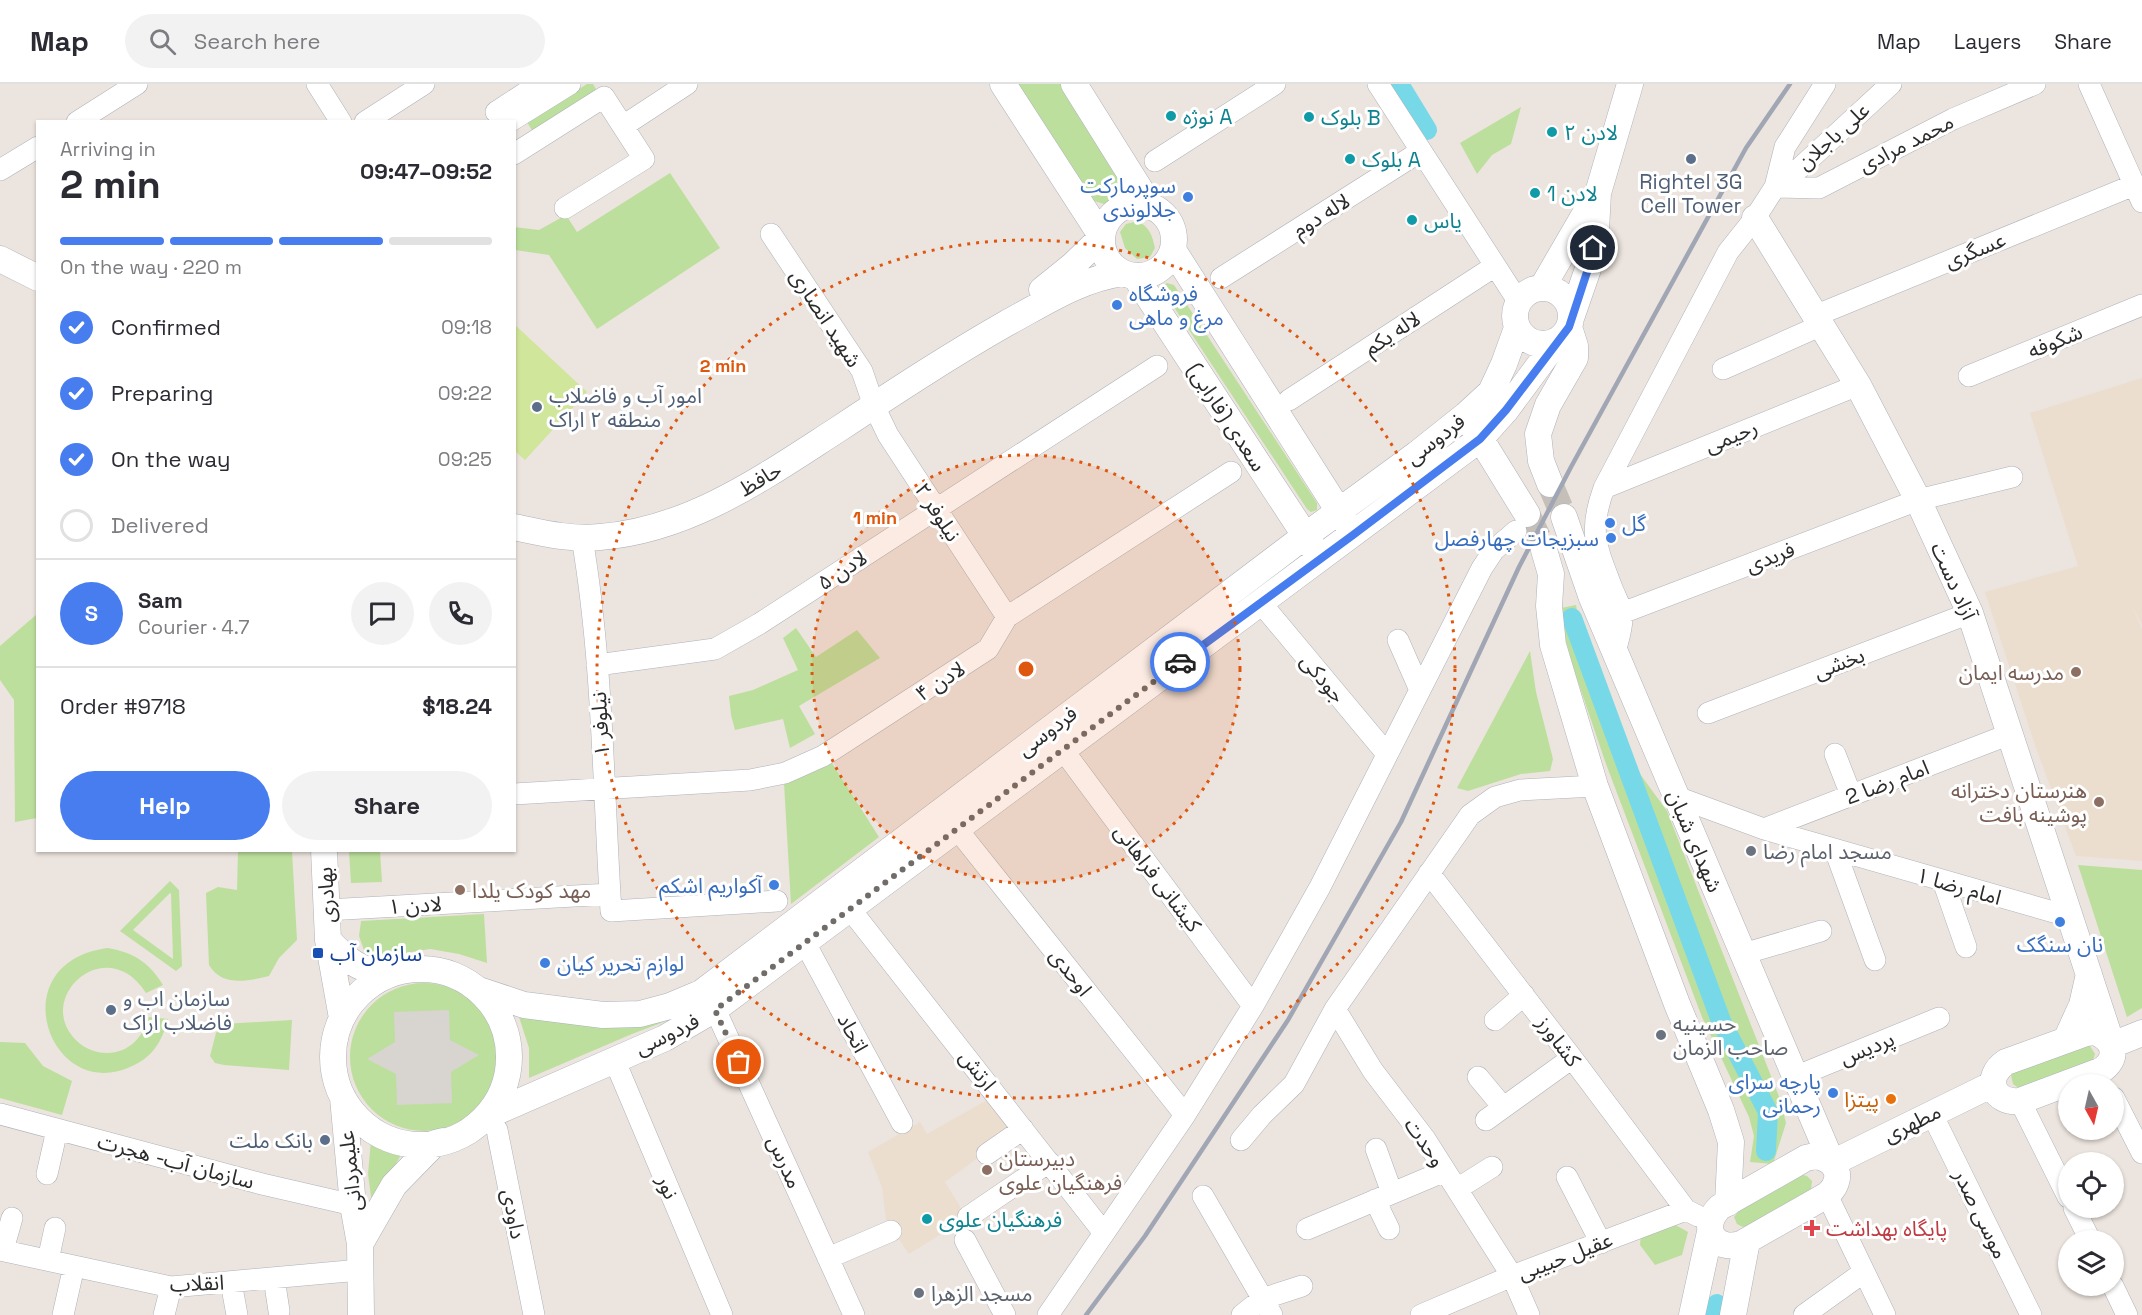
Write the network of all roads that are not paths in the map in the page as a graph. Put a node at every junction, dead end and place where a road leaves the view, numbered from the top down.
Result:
1 (137, 84) edge
2 (317, 84) edge
3 (424, 84) edge
4 (539, 84) edge
5 (570, 84) edge
6 (687, 84) edge
7 (1003, 84) edge
8 (1275, 84) edge
9 (1378, 84) edge
10 (1630, 84) edge
11 (1825, 84) edge
12 (1891, 84) edge
13 (2035, 84) edge
14 (2089, 84) edge
15 (1082, 87) edge
16 (607, 90) edge
17 (503, 117) edge
18 (80, 120) edge
19 (340, 120) edge
20 (368, 120) edge
21 (623, 126) junction
22 (36, 148) edge
23 (516, 151) edge
24 (1421, 151) junction
25 (1155, 161) dead end
26 (0, 170) edge
27 (1775, 188) junction
28 (1598, 192) junction
29 (2138, 194) edge
30 (1151, 207) junction
31 (565, 208) dead end
32 (1755, 218) junction
33 (771, 234) dead end
34 (1102, 237) junction
35 (1173, 250) junction
36 (0, 260) edge
37 (1495, 266) junction
38 (1129, 274) junction
39 (36, 277) edge
40 (1221, 278) dead end
41 (1542, 288) junction
42 (1518, 301) junction
43 (2142, 305) edge
44 (1819, 320) junction
45 (1517, 328) junction
46 (1566, 328) junction
47 (978, 340) junction
48 (1157, 366) dead end
49 (1723, 369) dead end
50 (1969, 376) dead end
51 (1858, 385) junction
52 (1289, 400) dead end
53 (874, 406) junction
54 (1466, 415) junction
55 (1486, 448) junction
56 (1231, 472) dead end
57 (2012, 477) dead end
58 (1550, 484) tunnel mouth
59 (1604, 488) junction
60 (1918, 500) junction
61 (936, 509) junction
62 (1339, 512) junction
63 (1564, 517) tunnel mouth
64 (1521, 522) joint
65 (516, 527) edge
66 (1353, 535) junction
67 (1305, 536) junction
68 (582, 538) junction
69 (1544, 550) tunnel mouth
70 (1320, 558) junction
71 (1260, 602) junction
72 (1622, 613) junction
73 (1970, 613) junction
74 (1007, 617) junction
75 (1398, 640) dead end
76 (1615, 652) junction
77 (597, 664) junction
78 (1420, 690) junction
79 (1708, 713) dead end
80 (2010, 734) junction
81 (1063, 750) junction
82 (1387, 754) junction
83 (1835, 754) dead end
84 (1594, 786) junction
85 (604, 789) junction
86 (516, 794) edge
87 (1851, 795) junction
88 (1677, 797) junction
89 (957, 829) junction
90 (1764, 829) junction
91 (1834, 850) junction
92 (324, 852) edge
93 (1430, 873) junction
94 (1942, 881) junction
95 (777, 901) dead end
96 (611, 903) junction
97 (850, 909) junction
98 (327, 910) junction
99 (2070, 917) junction
100 (1821, 932) dead end
101 (328, 940) junction
102 (805, 943) junction
103 (1966, 947) dead end
104 (1743, 954) junction
105 (1875, 960) dead end
106 (2089, 973) junction
107 (385, 976) junction
108 (479, 990) junction
109 (1524, 995) junction
110 (1253, 1006) junction
111 (1335, 1009) junction
112 (715, 1010) junction
113 (342, 1018) junction
114 (1939, 1018) dead end
115 (1495, 1020) dead end
116 (2142, 1033) edge
117 (2066, 1040) junction
118 (2112, 1045) junction
119 (1572, 1058) junction
120 (614, 1059) junction
121 (2104, 1074) edge
122 (1478, 1077) dead end
123 (1796, 1077) junction
124 (1993, 1084) junction
125 (2058, 1090) edge
126 (343, 1098) junction
127 (2020, 1101) junction
128 (1503, 1107) junction
129 (0, 1114) edge
130 (1932, 1114) junction
131 (1185, 1115) junction
132 (487, 1116) junction
133 (2124, 1118) edge
134 (1486, 1120) dead end
135 (902, 1123) dead end
136 (1023, 1129) junction
137 (57, 1130) junction
138 (453, 1139) junction
139 (1240, 1140) dead end
140 (1376, 1149) dead end
141 (2142, 1153) edge
142 (987, 1154) dead end
143 (1048, 1162) junction
144 (1832, 1162) junction
145 (1492, 1167) dead end
146 (1445, 1171) junction
147 (47, 1174) dead end
148 (2058, 1177) edge
149 (1567, 1178) dead end
150 (1457, 1189) junction
151 (1827, 1195) junction
152 (1203, 1196) dead end
153 (1383, 1197) junction
154 (1728, 1203) junction
155 (353, 1205) junction
156 (1686, 1210) junction
157 (968, 1217) dead end
158 (12, 1218) dead end
159 (1710, 1227) junction
160 (56, 1228) dead end
161 (1307, 1229) dead end
162 (1389, 1229) dead end
163 (891, 1231) dead end
164 (1104, 1233) junction
165 (965, 1240) dead end
166 (1747, 1241) junction
167 (1601, 1243) junction
168 (360, 1244) junction
169 (2, 1250) edge
170 (828, 1258) junction
171 (48, 1260) junction
172 (74, 1266) junction
173 (360, 1270) junction
174 (1864, 1272) junction
175 (1512, 1276) junction
176 (274, 1278) junction
177 (231, 1282) junction
178 (1302, 1286) dead end
179 (171, 1287) junction
180 (2118, 1296) edge
181 (1267, 1307) edge
182 (279, 1311) dead end
183 (1434, 1313) edge
184 (63, 1315) edge
185 (164, 1315) edge
186 (237, 1315) edge
187 (362, 1315) edge
188 (534, 1315) edge
189 (722, 1315) edge
190 (854, 1315) edge
191 (1005, 1315) edge
192 (1048, 1315) edge
193 (1242, 1315) edge
194 (1529, 1315) edge
195 (1692, 1315) edge
196 (1733, 1315) edge
197 (1804, 1315) edge
198 (1885, 1315) edge
199 (2031, 1315) edge
200 (2127, 1315) edge

1 - 18 street
2 - 19 street
3 - 20 street
4 - 17 street
5 - 17 street
6 - 21 street
7 - 34 street
8 - 25 street
9 - 24 street
10 - 28 street, فردوسی
11 - 27 street
12 - 27 street, علی باجلان
13 - 27 street, محمد مرادی
14 - 29 street
15 - 30 street
16 - 21 street
16 - 23 street
21 - 31 street
22 - 26 street
24 - 37 street
24 - 40 street, لاله دوم
27 - 32 street
28 - 41 street, فردوسی
28 - 46 street, فردوسی
29 - 44 street, عسگری
30 - 34 street
30 - 35 street
32 - 44 street, آزاد دست
32 - 59 street
33 - 53 street, شهید انصاری
34 - 38 street
34 - 47 street
35 - 38 street
35 - 62 street, سعدی (فارابی)
36 - 39 street
37 - 42 street
37 - 52 street, لاله یکم
38 - 47 street
38 - 67 street, سعدی (فارابی)
41 - 42 street
41 - 46 street
42 - 45 street
43 - 50 street, شکوفه
44 - 49 street, عسگری
44 - 51 street, آزاد دست
45 - 46 street
45 - 54 street, فردوسی
46 - 55 street, فردوسی
46 - 58 street
47 - 53 street, حافظ
48 - 61 street, لادن ۵
51 - 59 street, رحیمی
51 - 60 street, آزاد دست
53 - 61 street, نیلوفر ۲
53 - 68 street, حافظ
54 - 55 street
54 - 62 street, فردوسی
55 - 64 street
55 - 66 street, فردوسی
56 - 74 street, لادن ۴
57 - 60 street, فریدی
59 - 72 street
60 - 72 street, فریدی
60 - 73 street, آزاد دست
61 - 74 street, نیلوفر ۲
61 - 77 street, لادن ۵
62 - 66 street, سعدی (فارابی)
62 - 67 street, فردوسی
63 - 76 street, شهدای شبان
64 - 78 street
65 - 68 street, حافظ
66 - 70 street, فردوسی
67 - 70 street, سعدی (فارابی)
67 - 108 street, فردوسی
68 - 77 street, نیلوفر ۱
69 - 84 street
70 - 71 street, فردوسی
71 - 81 street, فردوسی
71 - 82 street, جودکی
72 - 76 street
73 - 79 street, بخشی
73 - 80 street, آزاد دست
74 - 85 street, لادن ۴
75 - 78 street
76 - 88 street, شهدای شبان
77 - 85 street, نیلوفر ۱
78 - 82 street
80 - 87 street, امام رضا 2
80 - 99 street, آزاد دست
81 - 89 street, فردوسی
81 - 110 street, کیشانی فراهانی
82 - 110 street
83 - 87 street
84 - 93 street
84 - 154 street
85 - 86 street
85 - 96 street, نیلوفر ۱
87 - 90 street, امام رضا 2
88 - 90 street, امام رضا ۱
88 - 104 street, شهدای شبان
89 - 97 street, فردوسی
89 - 131 street, اوحدی
90 - 91 street, امام رضا ۱
91 - 94 street, امام رضا ۱
91 - 105 street
92 - 98 street, بهادری
93 - 109 street, کشاورز
93 - 111 street
94 - 99 street, امام رضا ۱
94 - 103 street
95 - 96 street, لادن ۱
96 - 98 street, لادن ۱
97 - 102 street, فردوسی
97 - 136 street, ارتش
98 - 101 street, بهادری
99 - 106 street, آزاد دست
100 - 104 street
101 - 107 street
101 - 113 street, بهادری
102 - 112 street, فردوسی
102 - 135 street, اتحاد
104 - 123 street, شهدای شبان
106 - 117 street
106 - 118 street, آزاد دست
107 - 108 street
107 - 113 street
108 - 132 street
109 - 115 street
109 - 119 street, کشاورز
110 - 131 street
111 - 139 street
111 - 146 street, وحدت
112 - 120 street, فردوسی
112 - 170 street, مدرس
113 - 126 street
114 - 123 street, پردیس
116 - 118 street
117 - 118 street
117 - 124 street
118 - 121 street
119 - 128 street
119 - 156 street, کشاورز
120 - 132 street, فردوسی
120 - 189 street, نور
122 - 128 street
123 - 144 street, شهدای شبان
124 - 127 street
124 - 130 street, مطهری
125 - 127 street
126 - 138 street
126 - 155 street, علیمردانی
127 - 148 street
128 - 134 street
129 - 137 street, سازمان آب- هجرت
130 - 144 street, مطهری
130 - 199 street, موسی صدر
131 - 164 street
132 - 138 street
132 - 188 street, داودی
133 - 141 street
136 - 142 street
136 - 143 street, ارتش
137 - 147 street
137 - 155 street, سازمان آب- هجرت
138 - 168 street, علیمردانی
140 - 153 street
143 - 157 street
143 - 164 street, ارتش
144 - 151 street
144 - 154 street
145 - 150 street
146 - 150 street, وحدت
146 - 153 street
149 - 167 street
150 - 175 street, وحدت
151 - 166 street
151 - 174 street
152 - 181 street
153 - 161 street
153 - 162 street
154 - 159 street
155 - 168 street, علیمردانی
156 - 159 street
156 - 167 street, عقیل حبیبی
158 - 169 street
159 - 166 street
159 - 195 street
160 - 171 street
163 - 170 street
164 - 192 street
165 - 191 street
166 - 196 street
167 - 175 street, عقیل حبیبی
168 - 173 street, علیمردانی
169 - 171 street, انقلاب
170 - 190 street, مدرس
171 - 172 street, انقلاب
172 - 179 street, انقلاب
172 - 184 street
173 - 176 street, انقلاب
173 - 187 street, علیمردانی
174 - 197 street
174 - 198 street
175 - 183 street, عقیل حبیبی
175 - 194 street, وحدت
176 - 177 street, انقلاب
176 - 182 street
177 - 179 street, انقلاب
177 - 186 street
178 - 181 street
179 - 185 street
180 - 200 street
181 - 193 street

